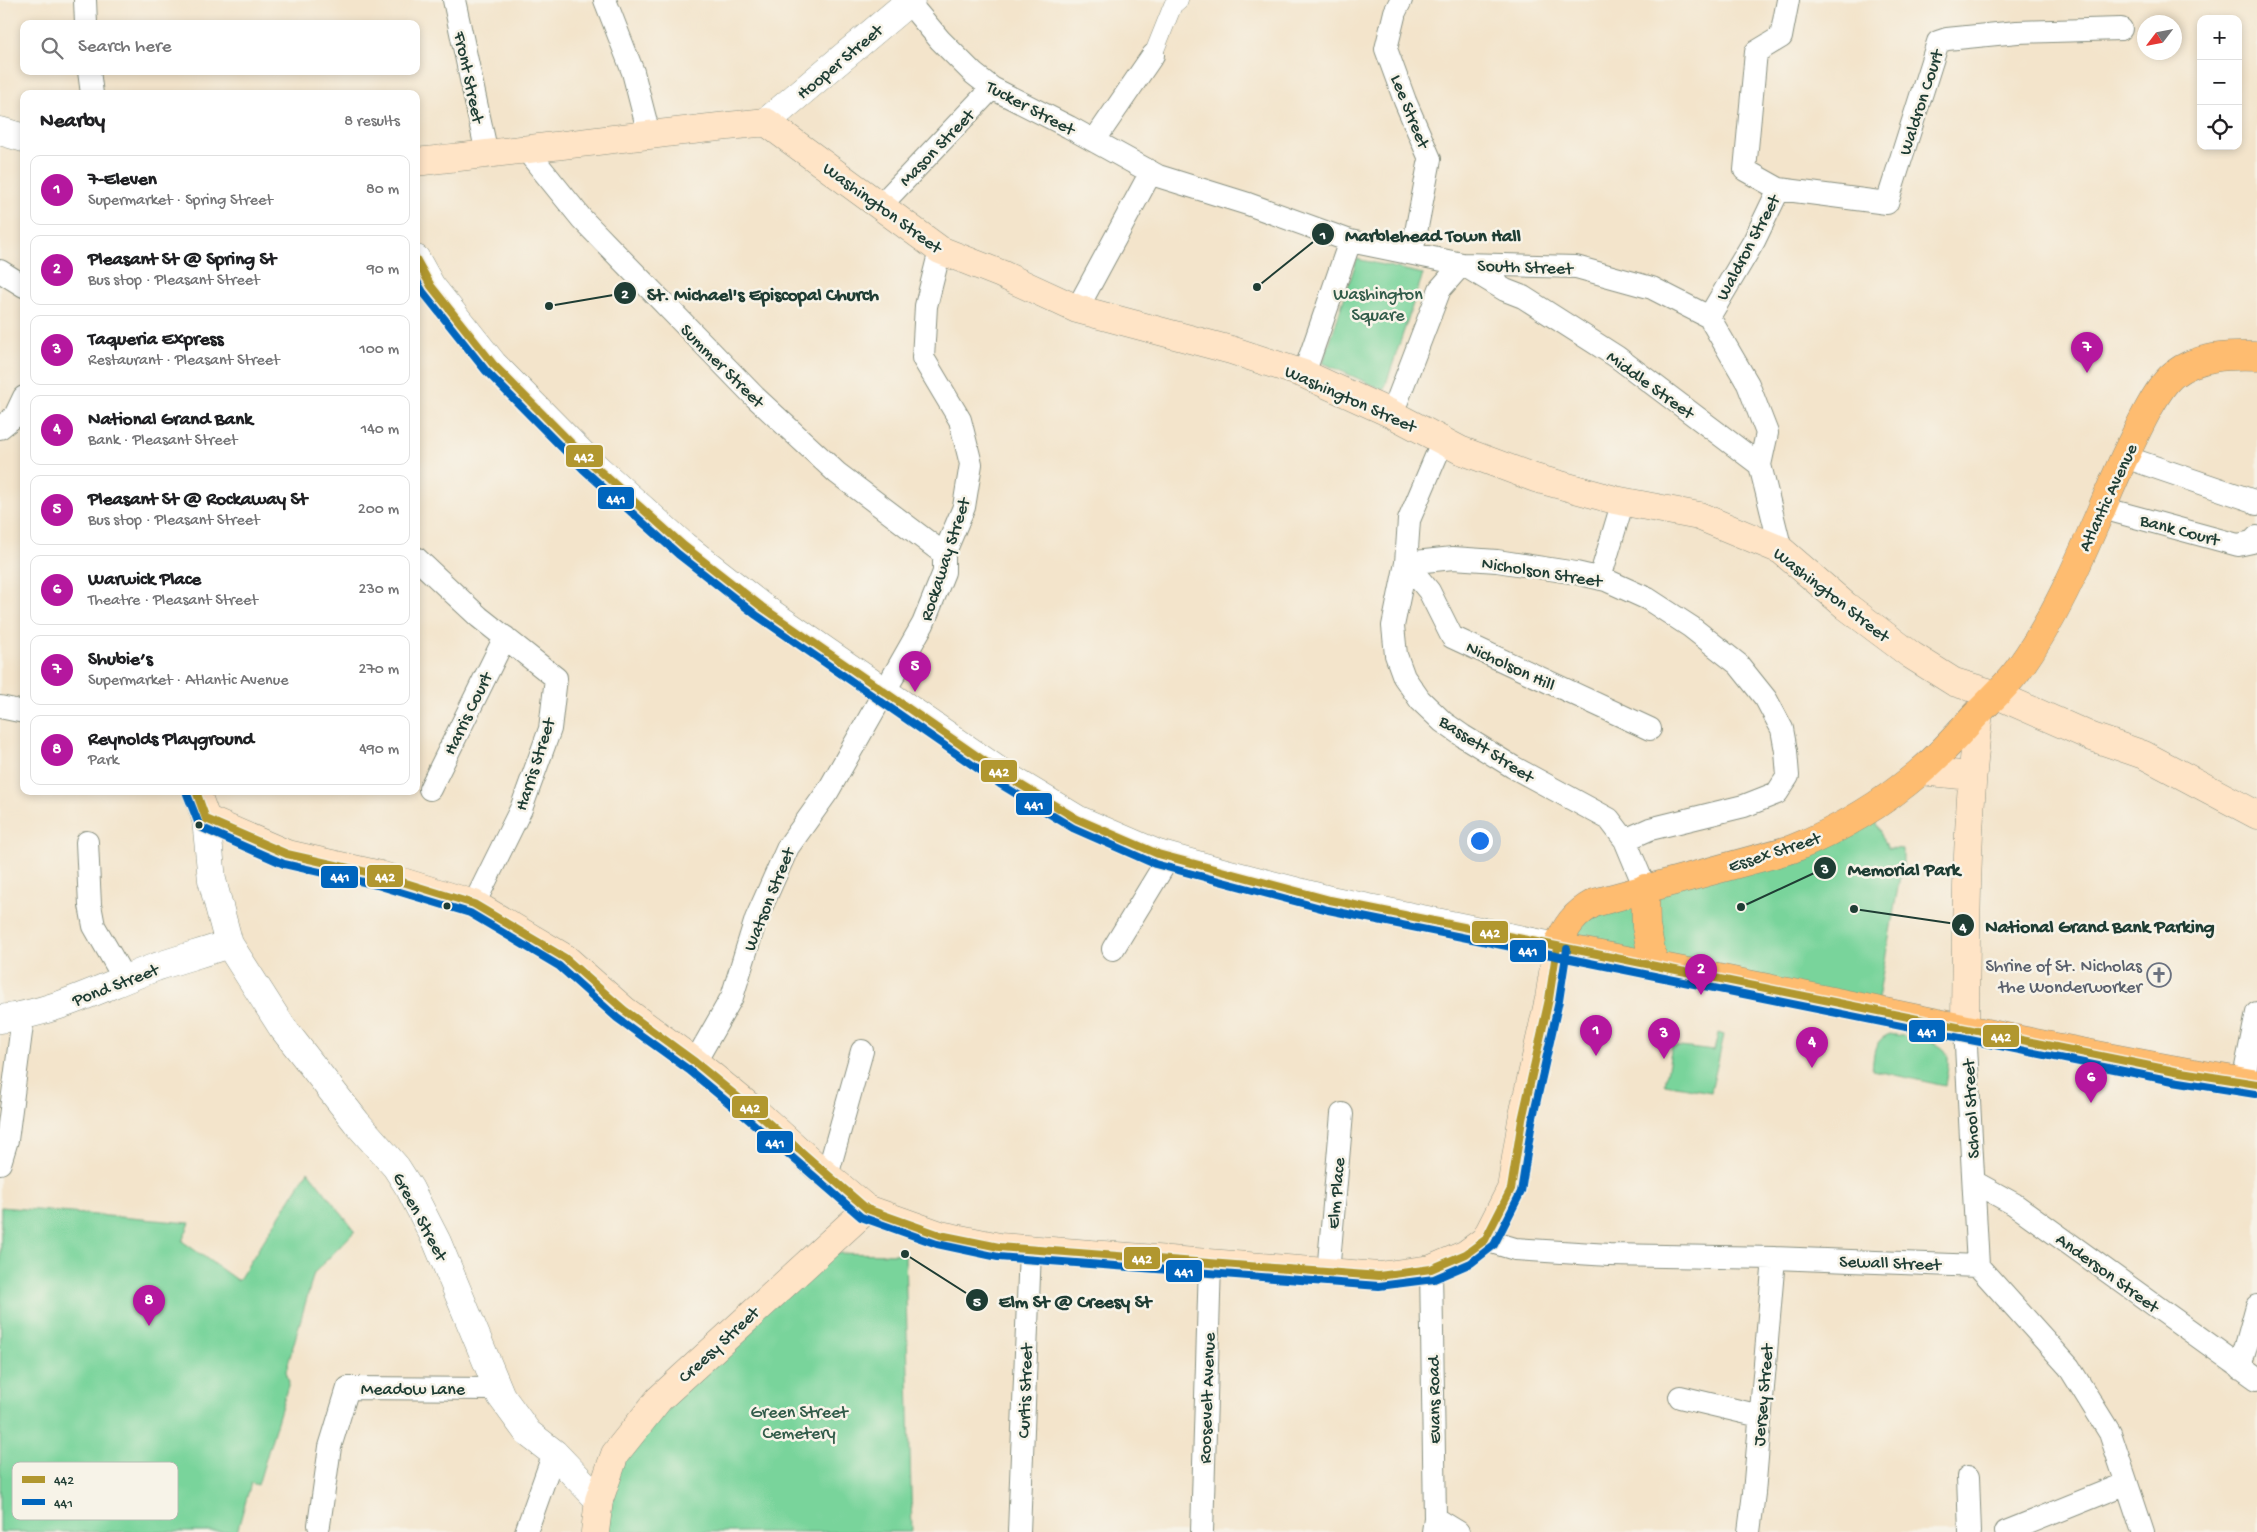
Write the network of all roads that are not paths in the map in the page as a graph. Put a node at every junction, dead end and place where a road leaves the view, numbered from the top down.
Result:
1 (85, 0) edge
2 (454, 0) edge
3 (605, 0) edge
4 (1180, 0) edge
5 (1401, 0) edge
6 (1788, 0) edge
7 (910, 1) edge
8 (86, 20) edge
9 (2121, 29) dead end
10 (1153, 56) joint
11 (90, 75) edge
12 (992, 88) junction
13 (91, 90) edge
14 (766, 122) junction
15 (0, 130) edge
16 (649, 134) junction
17 (20, 137) edge
18 (1094, 141) junction
19 (528, 151) junction
20 (487, 154) junction
21 (420, 162) edge
22 (1151, 172) junction
23 (1779, 188) junction
24 (880, 206) junction
25 (1350, 241) junction
26 (940, 250) junction
27 (1412, 253) junction
28 (1462, 264) junction
29 (420, 266) edge
30 (0, 271) edge
31 (20, 284) edge
32 (1077, 310) junction
33 (1709, 317) junction
34 (2257, 356) edge
35 (1304, 374) junction
36 (20, 405) edge
37 (1392, 414) junction
38 (0, 428) edge
39 (1443, 440) junction
40 (2125, 456) junction
41 (1760, 465) junction
42 (1623, 501) junction
43 (2257, 504) edge
44 (2102, 508) junction
45 (2257, 537) edge
46 (1781, 550) junction
47 (944, 554) junction
48 (420, 562) edge
49 (1406, 563) junction
50 (1600, 578) junction
51 (505, 637) junction
52 (885, 691) junction
53 (1988, 704) junction
54 (0, 706) edge
55 (20, 711) edge
56 (1650, 729) dead end
57 (1921, 771) junction
58 (1971, 776) junction
59 (430, 789) dead end
60 (197, 795) edge
61 (2257, 815) edge
62 (206, 819) junction
63 (1625, 840) junction
64 (87, 842) dead end
65 (1169, 857) junction
66 (1645, 888) junction
67 (474, 904) junction
68 (229, 944) junction
69 (1558, 947) junction
70 (1113, 949) dead end
71 (1654, 964) junction
72 (125, 980) junction
73 (2257, 1013) edge
74 (12, 1018) edge
75 (1965, 1028) junction
76 (862, 1051) dead end
77 (696, 1062) junction
78 (2250, 1083) edge
79 (1342, 1114) dead end
80 (0, 1163) edge
81 (828, 1176) junction
82 (1974, 1182) junction
83 (867, 1209) junction
84 (1485, 1240) junction
85 (1030, 1250) junction
86 (1774, 1258) junction
87 (1210, 1263) junction
88 (1978, 1266) junction
89 (1431, 1269) junction
90 (1328, 1273) junction
91 (2257, 1306) edge
92 (2248, 1373) edge
93 (498, 1388) junction
94 (1680, 1397) dead end
95 (1760, 1416) junction
96 (554, 1453) junction
97 (1968, 1476) dead end
98 (2125, 1484) junction
99 (599, 1500) junction
100 (319, 1525) dead end
101 (1434, 1525) edge
102 (526, 1532) edge
103 (595, 1532) edge
104 (1019, 1532) edge
105 (1202, 1532) edge
106 (1458, 1532) edge
107 (1748, 1532) edge
108 (1970, 1532) edge
109 (2006, 1532) edge
110 (2143, 1532) edge

1 - 8 street
2 - 20 street, Front Street
3 - 16 street
4 - 10 street
5 - 27 street, Lee Street
6 - 23 street, Waldron Street
7 - 12 street, Tucker Street
7 - 14 street, Hooper Street
9 - 23 street, Waldron Court
10 - 18 street
11 - 13 street
12 - 18 street, Tucker Street
12 - 24 street, Mason Street
14 - 16 main road
14 - 24 main road, Washington Street
15 - 17 street
16 - 19 main road
18 - 22 street
19 - 20 main road
19 - 47 street, Summer Street
20 - 21 main road
22 - 25 street
22 - 32 street
23 - 33 street, Waldron Street
24 - 26 main road, Washington Street
25 - 27 street, South Street
25 - 35 street
26 - 32 main road, Washington Street
26 - 47 street, Rockaway Street
27 - 28 street, South Street
28 - 33 street, South Street
28 - 37 street
28 - 41 street, Middle Street
29 - 52 street
30 - 31 street
32 - 35 main road, Washington Street
33 - 41 street
34 - 40 main road, Atlantic Avenue
35 - 37 main road, Washington Street
36 - 38 street
37 - 39 main road, Washington Street
39 - 42 main road, Washington Street
39 - 49 street, Bassett Street
40 - 43 street
40 - 44 main road, Atlantic Avenue
41 - 46 street
42 - 46 main road, Washington Street
42 - 50 street
44 - 45 street, Bank Court
44 - 53 main road, Atlantic Avenue
46 - 53 main road, Washington Street
47 - 52 street, Rockaway Street
48 - 51 street, Harris Street
49 - 50 street, Nicholson Street
49 - 56 street, Nicholson Hill
49 - 63 street, Bassett Street
50 - 63 street, Nicholson Street
51 - 59 street, Harris Court
51 - 67 street, Harris Street
52 - 65 street
52 - 77 street, Watson Street
53 - 57 main road, Essex Street
53 - 58 main road, School Street
53 - 61 main road, Washington Street
54 - 55 street
57 - 58 main road
57 - 66 main road, Essex Street
58 - 75 main road, School Street
60 - 62 main road
62 - 67 main road
62 - 68 street, Green Street
63 - 66 street, Bassett Street
64 - 72 street
65 - 69 street
65 - 70 street
66 - 69 main road, Essex Street
66 - 71 main road, Bassett Street
67 - 77 main road
68 - 72 street, Pond Street
68 - 93 street, Green Street
69 - 71 main road
69 - 84 main road
71 - 75 main road
72 - 74 street, Pond Street
73 - 78 street
74 - 80 street
75 - 78 main road
75 - 82 street, School Street
76 - 81 street
77 - 81 main road
79 - 90 street, Elm Place
81 - 83 main road
82 - 88 street, School Street
82 - 92 street, Anderson Street
83 - 85 main road
83 - 99 main road, Creesy Street
84 - 86 street, Sewall Street
84 - 89 main road
85 - 87 main road
85 - 104 street, Curtis Street
86 - 88 street, Sewall Street
86 - 95 street, Jersey Street
87 - 90 main road
87 - 105 street, Roosevelt Avenue
88 - 98 street
89 - 90 main road
89 - 101 street, Evans Road
91 - 92 street, Anderson Street
93 - 96 street, Green Street
93 - 100 street, Meadow Lane
94 - 95 street
95 - 107 street, Jersey Street
96 - 99 street, Green Street
96 - 102 street
97 - 108 street
98 - 109 street
98 - 110 street
99 - 103 main road
101 - 106 street

